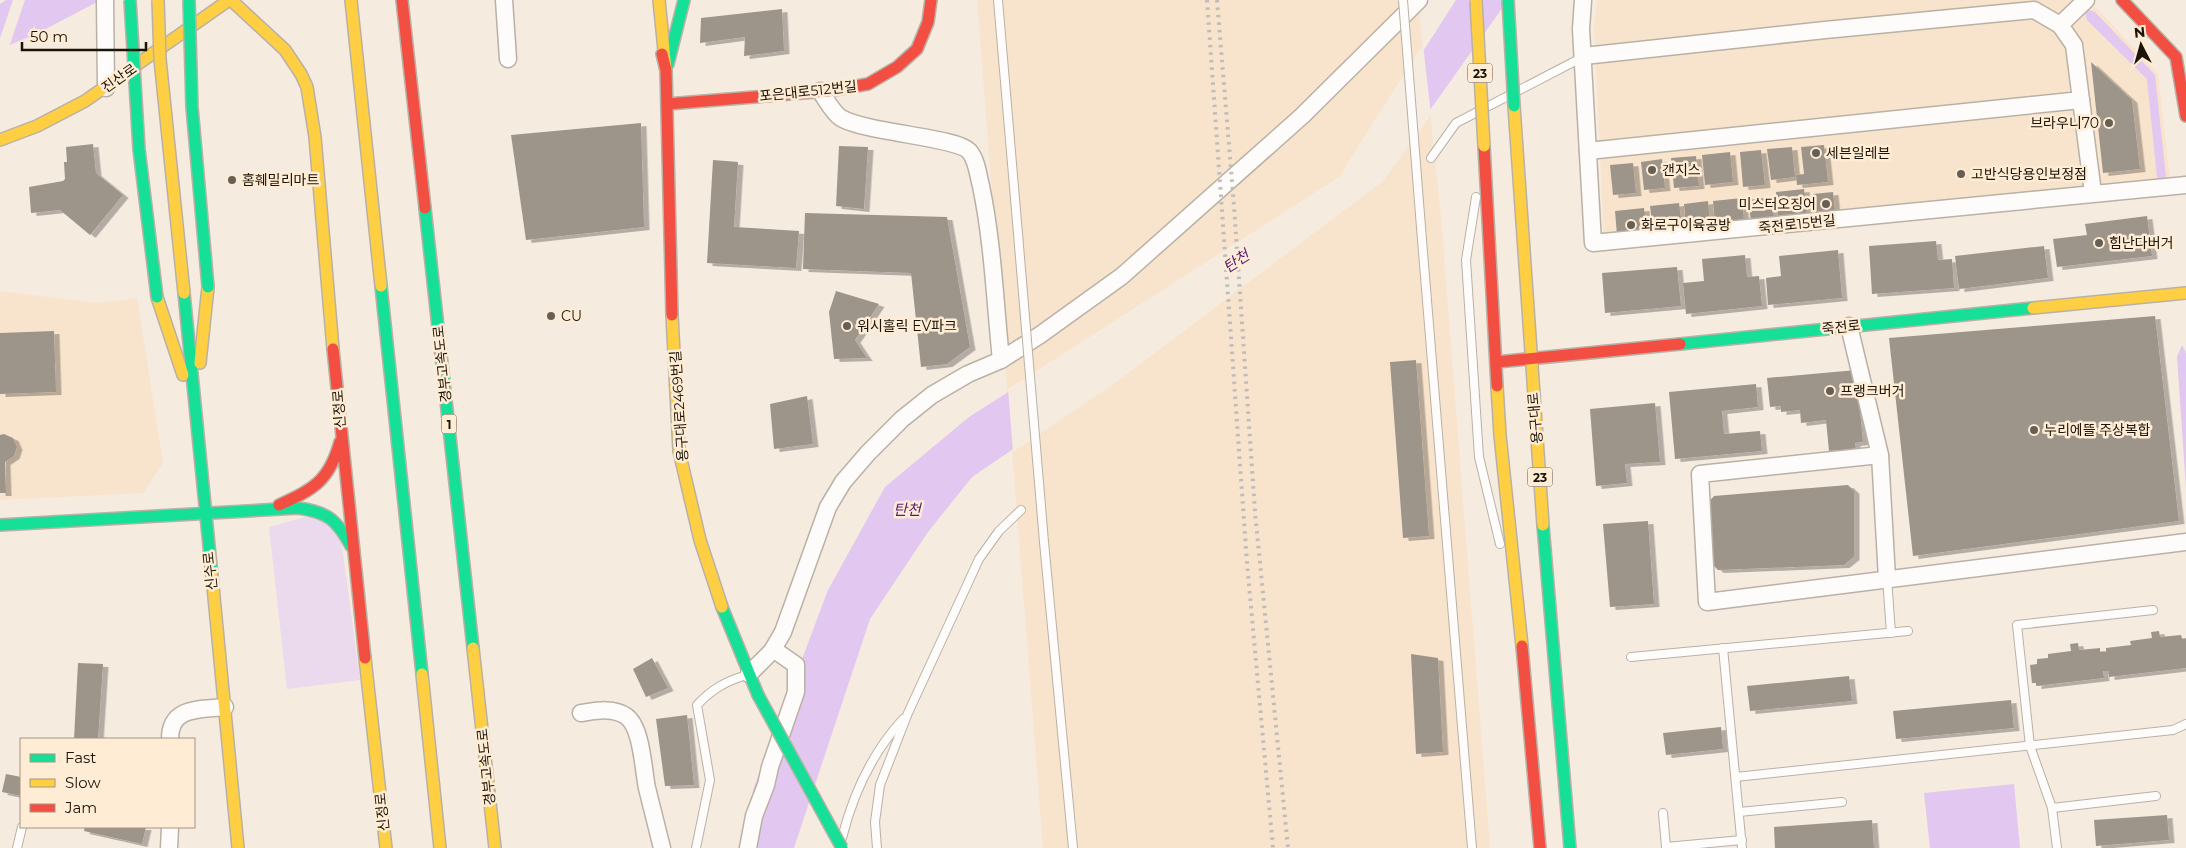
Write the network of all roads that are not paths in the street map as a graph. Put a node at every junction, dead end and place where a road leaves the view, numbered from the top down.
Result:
1 (105, 0) edge
2 (130, 0) edge
3 (158, 0) edge
4 (189, 0) edge
5 (230, 0) edge
6 (351, 0) edge
7 (402, 0) edge
8 (504, 0) edge
9 (649, 0) edge
10 (659, 0) edge
11 (668, 0) edge
12 (684, 0) edge
13 (931, 0) edge
14 (998, 0) edge
15 (1404, 0) edge
16 (1419, 0) edge
17 (1476, 0) edge
18 (1508, 0) edge
19 (1583, 0) edge
20 (2086, 0) edge
21 (2122, 0) edge
22 (2029, 5) edge
23 (2062, 23) junction
24 (1584, 56) junction
25 (508, 59) dead end
26 (666, 70) junction
27 (106, 88) junction
28 (820, 91) junction
29 (2081, 100) junction
30 (667, 104) junction
31 (2186, 116) edge
32 (0, 140) edge
33 (1484, 146) junction
34 (1588, 151) junction
35 (1431, 158) dead end
36 (2186, 185) edge
37 (2093, 193) junction
38 (2186, 293) edge
39 (1849, 326) junction
40 (1530, 358) junction
41 (1001, 360) junction
42 (1497, 362) junction
43 (195, 411) junction
44 (341, 438) junction
45 (1880, 455) junction
46 (270, 508) junction
47 (1021, 510) dead end
48 (204, 512) junction
49 (0, 525) edge
50 (2186, 542) edge
51 (353, 550) junction
52 (1502, 550) dead end
53 (1504, 559) dead end
54 (1886, 578) junction
55 (2153, 610) dead end
56 (1520, 624) junction
57 (1908, 631) dead end
58 (1891, 633) junction
59 (1723, 648) junction
60 (773, 649) junction
61 (1631, 657) dead end
62 (749, 674) junction
63 (225, 707) junction
64 (581, 713) dead end
65 (908, 713) junction
66 (2186, 724) edge
67 (170, 738) edge
68 (2030, 746) junction
69 (1736, 777) junction
70 (2156, 796) dead end
71 (1842, 802) dead end
72 (2052, 808) junction
73 (1739, 812) junction
74 (1663, 813) dead end
75 (22, 828) edge
76 (170, 828) edge
77 (1742, 844) edge
78 (17, 848) edge
79 (169, 848) edge
80 (238, 848) edge
81 (386, 848) edge
82 (440, 848) edge
83 (495, 848) edge
84 (662, 848) edge
85 (696, 848) edge
86 (748, 848) edge
87 (841, 848) edge
88 (877, 848) edge
89 (1073, 848) edge
90 (1472, 848) edge
91 (1540, 848) edge
92 (1570, 848) edge
93 (2057, 848) edge

1 - 27 street
2 - 43 main road, bridge
3 - 43 main road, 신수로, bridge
4 - 43 main road, bridge
5 - 27 main road, 진산로
5 - 44 main road, 신정로
6 - 82 main road
7 - 83 main road, 경부고속도로 / 1
8 - 25 street
9 - 26 main road
10 - 26 main road
11 - 26 main road
12 - 26 main road
13 - 28 main road, 포은대로512번길
14 - 89 lane, bridge
15 - 90 lane, bridge
16 - 41 street
17 - 33 main road, 23, bridge
18 - 40 main road, 용구대로 / 23, bridge
19 - 24 street, 죽전로15번길
20 - 23 street
21 - 31 main road
22 - 23 street
22 - 24 street
23 - 29 street
24 - 34 street, 죽전로15번길
24 - 35 lane
26 - 30 main road, 용구대로2469번길
27 - 32 main road, 진산로
28 - 30 main road, 포은대로512번길
28 - 41 street
29 - 34 street
29 - 37 street
30 - 62 main road, 용구대로2469번길
33 - 42 main road, 23
33 - 52 lane
34 - 37 street, 죽전로15번길
36 - 37 street, 죽전로15번길
38 - 39 main road, 죽전로
39 - 40 main road, 죽전로
39 - 45 street
40 - 42 main road, 죽전로
40 - 92 main road, 용구대로 / 23
41 - 60 street
42 - 56 main road, 23
43 - 48 main road, 신수로
44 - 46 main road
44 - 51 main road, 신정로
45 - 54 street
45 - 54 street
46 - 48 main road
46 - 51 main road
47 - 65 lane
48 - 49 main road
48 - 63 main road, 신수로
50 - 54 street
51 - 81 main road, 신정로
53 - 56 lane
54 - 58 lane
55 - 68 lane
56 - 91 main road, 23
57 - 58 lane
58 - 59 lane
59 - 61 lane
59 - 69 lane
60 - 62 street
60 - 86 street
62 - 85 lane
62 - 87 main road, 용구대로2469번길, bridge
63 - 67 street
63 - 80 main road, 신수로
64 - 84 street
65 - 87 lane
65 - 88 lane
66 - 68 lane
68 - 69 lane
68 - 72 lane
69 - 73 lane
70 - 72 lane
71 - 73 lane
72 - 93 lane
73 - 77 lane
74 - 77 lane
75 - 78 lane
76 - 79 street

